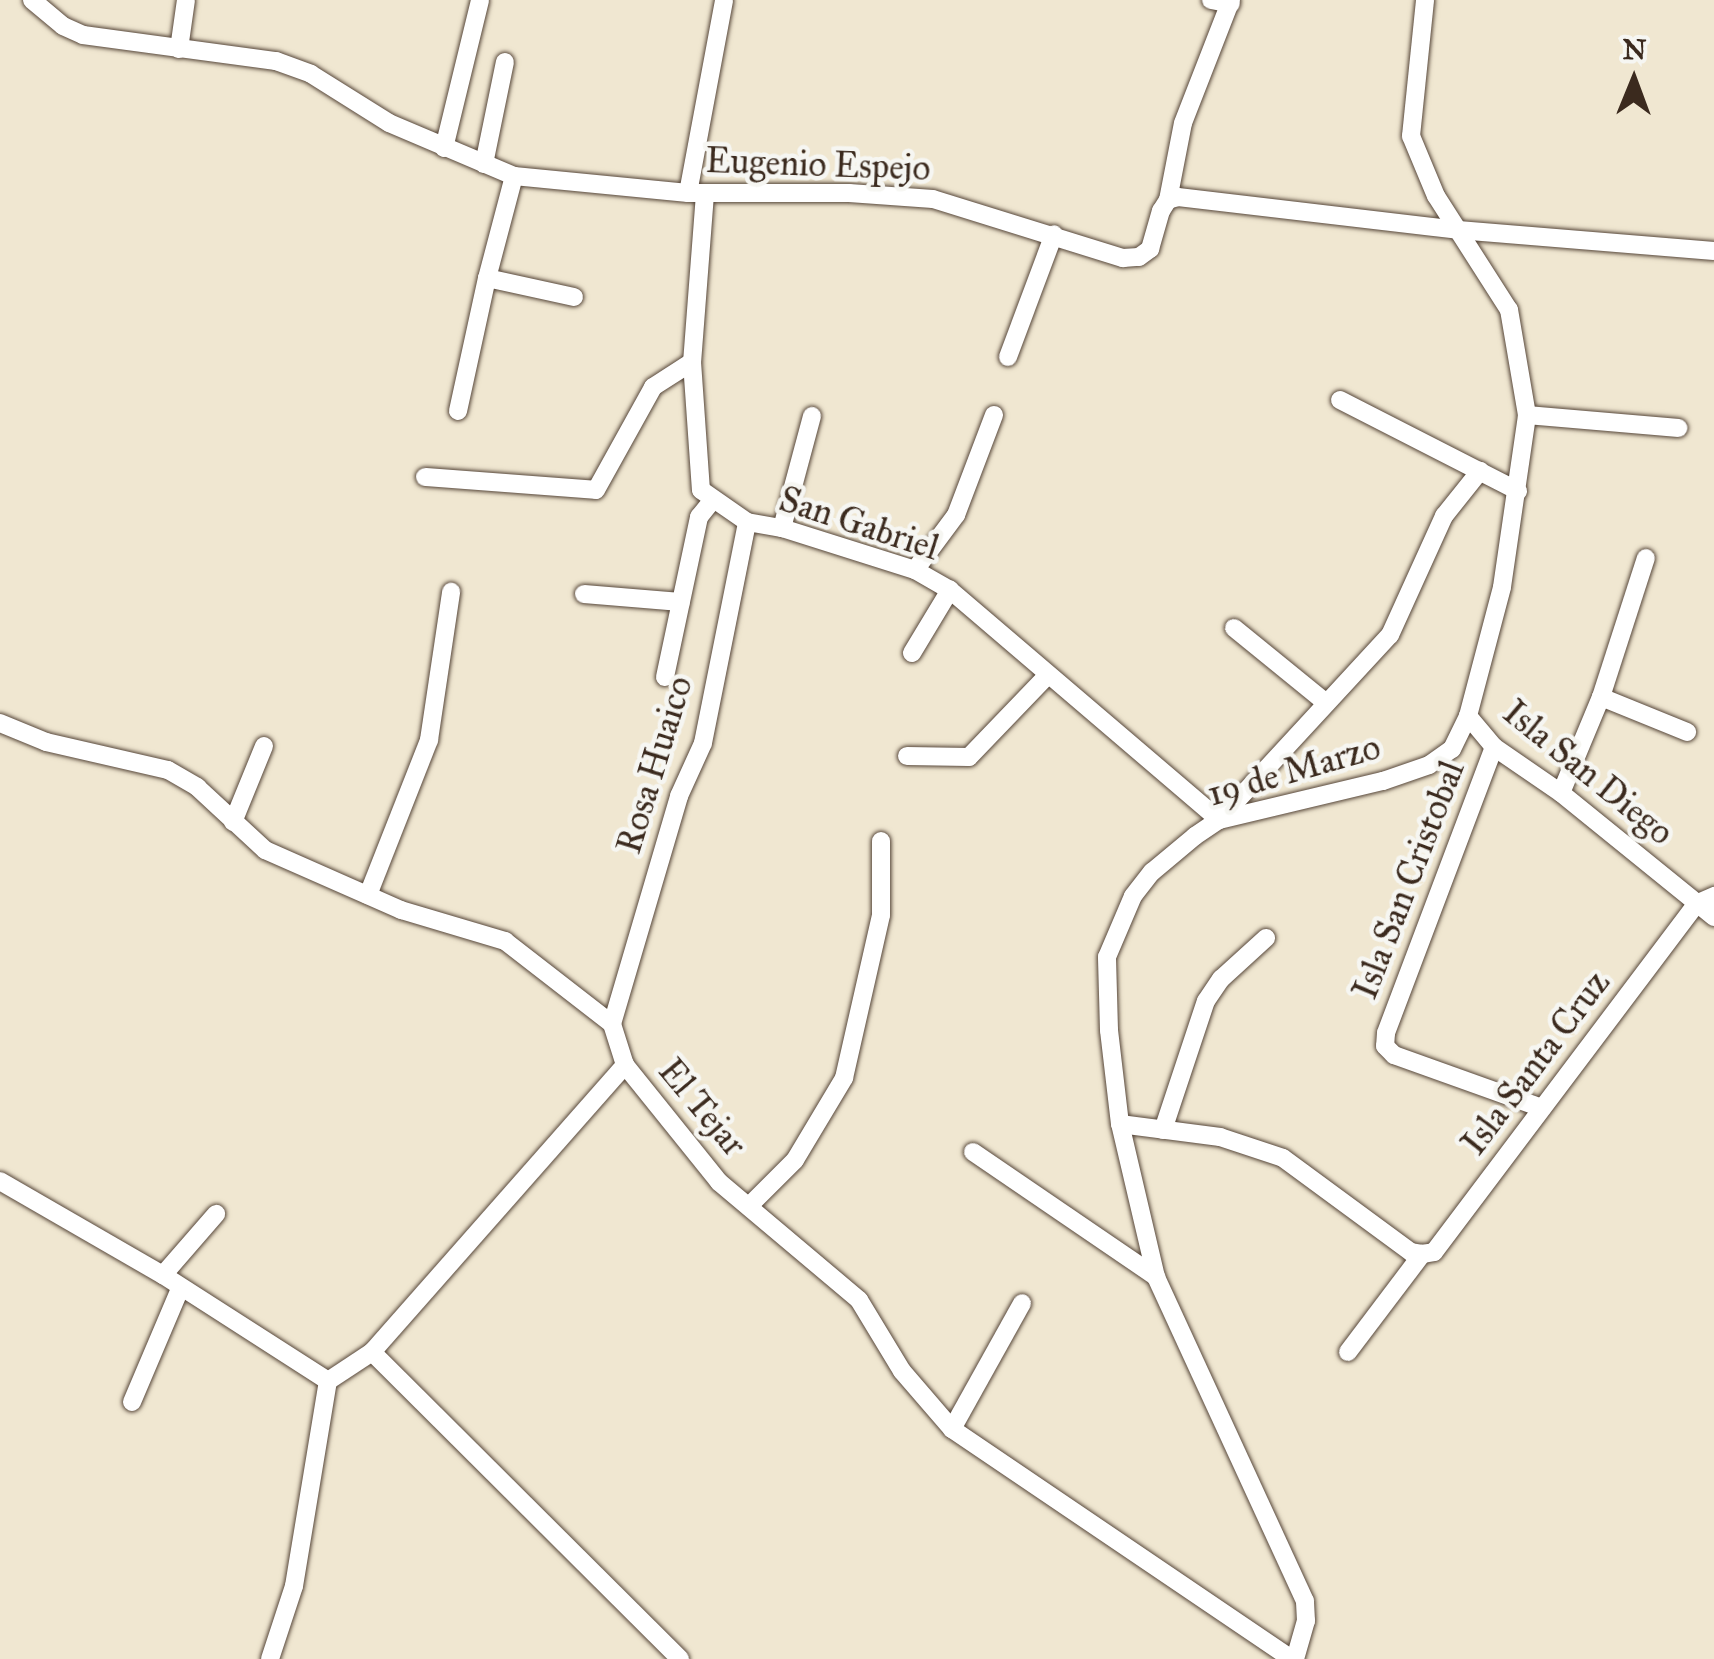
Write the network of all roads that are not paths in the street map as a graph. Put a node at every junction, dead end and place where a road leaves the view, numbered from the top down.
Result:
1 (186, 0) edge
2 (480, 0) edge
3 (724, 0) edge
4 (1211, 0) edge
5 (1425, 0) edge
6 (37, 1) edge
7 (1231, 2) edge
8 (179, 49) junction
9 (505, 62) dead end
10 (444, 148) junction
11 (484, 164) junction
12 (514, 176) junction
13 (697, 193) junction
14 (1168, 200) junction
15 (1458, 230) junction
16 (1054, 234) junction
17 (1714, 250) edge
18 (487, 278) junction
19 (574, 297) dead end
20 (1008, 358) dead end
21 (692, 362) junction
22 (1340, 400) dead end
23 (458, 411) dead end
24 (994, 415) dead end
25 (1527, 415) junction
26 (812, 416) dead end
27 (1678, 428) dead end
28 (1480, 471) junction
29 (425, 476) dead end
30 (1518, 491) junction
31 (712, 501) junction
32 (748, 522) junction
33 (782, 528) junction
34 (1646, 558) dead end
35 (915, 570) junction
36 (950, 590) junction
37 (451, 592) dead end
38 (584, 594) dead end
39 (681, 602) junction
40 (1234, 628) dead end
41 (912, 653) dead end
42 (1048, 675) junction
43 (665, 677) dead end
44 (1601, 697) junction
45 (1326, 702) junction
46 (1470, 718) junction
47 (0, 722) edge
48 (1688, 732) dead end
49 (1492, 745) junction
50 (264, 746) dead end
51 (907, 756) dead end
52 (1561, 793) junction
53 (1219, 820) junction
54 (234, 822) junction
55 (881, 841) dead end
56 (368, 895) junction
57 (1705, 900) edge
58 (1714, 917) edge
59 (1266, 938) dead end
60 (612, 1024) junction
61 (625, 1065) junction
62 (1542, 1108) junction
63 (1139, 1127) junction
64 (973, 1152) dead end
65 (0, 1181) edge
66 (748, 1206) junction
67 (216, 1214) dead end
68 (1422, 1254) junction
69 (163, 1275) junction
70 (1156, 1277) junction
71 (180, 1289) junction
72 (1022, 1304) dead end
73 (372, 1352) junction
74 (1348, 1352) dead end
75 (328, 1381) junction
76 (132, 1402) dead end
77 (952, 1428) junction
78 (270, 1659) edge
79 (680, 1659) edge
80 (1294, 1659) edge

1 - 8 street
2 - 10 street
3 - 13 street
4 - 7 street
5 - 15 street, 19 de Marzo
6 - 8 street, Eugenio Espejo
7 - 14 street
8 - 10 street, Eugenio Espejo
9 - 11 street
10 - 11 street, Eugenio Espejo
11 - 12 street, Eugenio Espejo
12 - 13 street, Eugenio Espejo
12 - 18 street
13 - 16 street, Eugenio Espejo
13 - 21 street
14 - 15 street
14 - 16 street, Eugenio Espejo
15 - 17 street
15 - 25 street, 19 de Marzo
16 - 20 street
18 - 19 street
18 - 23 street
21 - 29 street
21 - 31 street
22 - 28 street
24 - 35 street
25 - 27 street
25 - 30 street, 19 de Marzo
26 - 33 street
28 - 30 street
28 - 45 street
30 - 46 street, 19 de Marzo
31 - 32 street, San Gabriel
31 - 39 street
32 - 33 street, San Gabriel
32 - 60 street, Rosa Huaico
33 - 35 street, San Gabriel
34 - 44 street
35 - 36 street, San Gabriel
36 - 41 street
36 - 42 street, San Gabriel
37 - 56 street
38 - 39 street
39 - 43 street
40 - 45 street
42 - 51 street
42 - 53 street, San Gabriel
44 - 48 street
44 - 52 street
45 - 53 street
46 - 49 street, Isla San Diego
46 - 53 street, 19 de Marzo
47 - 54 street
49 - 52 street, Isla San Diego
49 - 62 street, Isla San Cristobal
50 - 54 street
52 - 57 street, Isla San Diego
53 - 63 street, 19 de Marzo
54 - 56 street
55 - 66 street
56 - 60 street
57 - 58 street, Isla San Diego
57 - 62 street, Isla Santa Cruz
59 - 63 street
60 - 61 street, El Tejar
61 - 66 street, El Tejar
61 - 73 street
62 - 68 street, Isla Santa Cruz
63 - 68 street
63 - 70 street, 19 de Marzo
64 - 70 street
65 - 69 street
66 - 77 street, El Tejar
67 - 69 street
68 - 74 street, Isla Santa Cruz
69 - 71 street
70 - 80 street, 19 de Marzo
71 - 75 street
71 - 76 street
72 - 77 street
73 - 75 street
73 - 79 street
75 - 78 street
77 - 80 street, El Tejar

